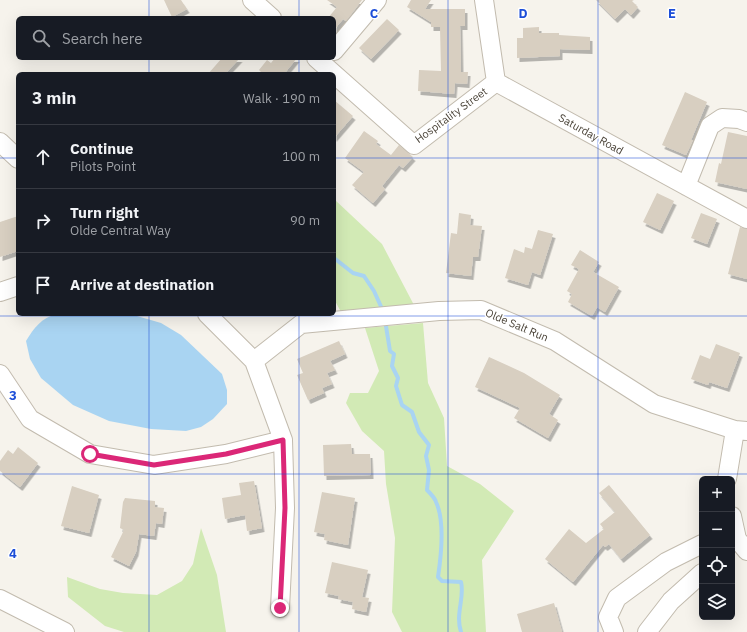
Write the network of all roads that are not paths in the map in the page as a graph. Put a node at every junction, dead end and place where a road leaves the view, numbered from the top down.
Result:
1 (252, 0) edge
2 (377, 0) edge
3 (484, 0) edge
4 (270, 16) edge
5 (336, 46) edge
6 (327, 60) edge
7 (496, 82) junction
8 (747, 122) edge
9 (0, 142) edge
10 (16, 157) edge
11 (686, 186) junction
12 (747, 219) edge
13 (16, 287) edge
14 (0, 292) edge
15 (208, 316) edge
16 (254, 360) junction
17 (0, 374) edge
18 (741, 430) edge
19 (283, 440) junction
20 (727, 476) edge
21 (735, 532) edge
22 (737, 543) edge
23 (699, 546) edge
24 (699, 576) edge
25 (0, 599) edge
26 (280, 608) dead end
27 (65, 632) edge
28 (614, 632) edge
29 (647, 632) edge

1 - 4 street
2 - 5 street
3 - 7 street
6 - 7 street, Hospitality Street
7 - 11 street, Saturday Road
8 - 11 street
9 - 10 street
11 - 12 street, Saturday Road
13 - 14 street
15 - 16 street
16 - 18 street, Olde Salt Run
16 - 19 street
17 - 19 street
18 - 20 street
19 - 26 street
21 - 22 street
23 - 28 street
24 - 29 street
25 - 27 street

